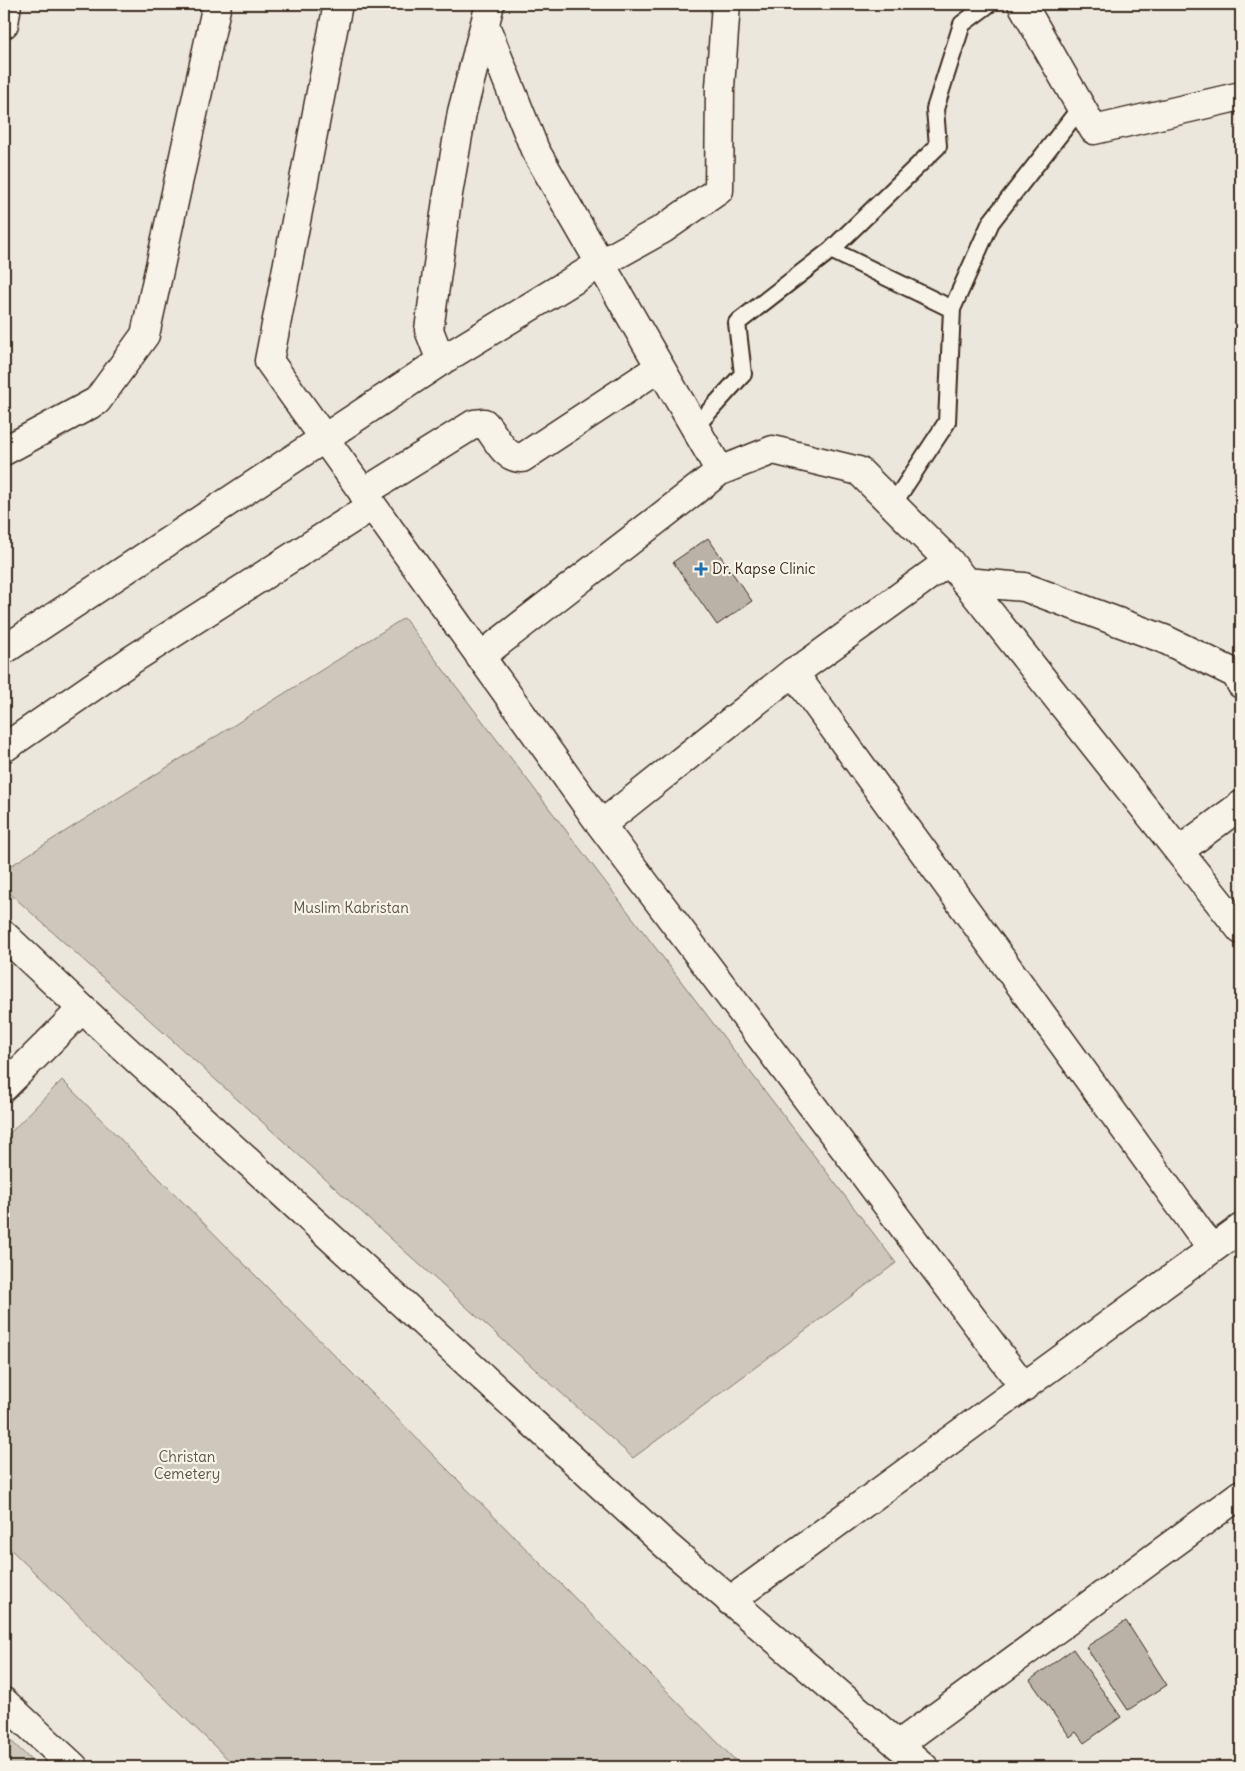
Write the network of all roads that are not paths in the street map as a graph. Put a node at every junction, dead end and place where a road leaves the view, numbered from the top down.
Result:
1 (6, 4) edge
2 (217, 4) edge
3 (338, 4) edge
4 (726, 4) edge
5 (989, 4) edge
6 (1022, 4) edge
7 (488, 15) edge
8 (4, 24) edge
9 (1241, 96) edge
10 (1081, 107) junction
11 (831, 250) junction
12 (600, 264) junction
13 (952, 309) junction
14 (441, 360) junction
15 (660, 367) junction
16 (695, 427) junction
17 (323, 438) junction
18 (4, 451) edge
19 (720, 472) junction
20 (368, 500) junction
21 (893, 504) junction
22 (949, 561) junction
23 (966, 582) junction
24 (4, 650) edge
25 (480, 657) junction
26 (793, 672) junction
27 (1241, 684) edge
28 (4, 748) edge
29 (1241, 805) edge
30 (601, 825) junction
31 (1179, 851) junction
32 (1241, 930) edge
33 (4, 936) edge
34 (82, 1009) junction
35 (4, 1087) edge
36 (1241, 1228) edge
37 (1212, 1249) junction
38 (1024, 1386) junction
39 (1241, 1494) edge
40 (730, 1601) junction
41 (4, 1702) edge
42 (913, 1760) edge
43 (74, 1767) edge

1 - 8 street
2 - 18 street
3 - 17 street
4 - 12 street
5 - 11 lane
6 - 10 street
7 - 12 street
7 - 14 street
9 - 10 street
10 - 13 lane
11 - 13 lane
11 - 16 lane
12 - 14 street
12 - 15 street
13 - 21 lane
14 - 17 street
15 - 16 street
15 - 20 street
16 - 19 street
17 - 20 street
17 - 24 street
19 - 21 street
19 - 25 street
20 - 25 street
20 - 28 street
21 - 22 street
22 - 23 street
22 - 26 street
23 - 27 street
23 - 31 street
25 - 30 street
26 - 30 street
26 - 37 street
29 - 31 street
30 - 38 street
31 - 32 street
33 - 34 street
34 - 35 street
34 - 40 street
36 - 37 street
37 - 38 street
38 - 40 street
39 - 42 street
40 - 42 street
41 - 43 street

